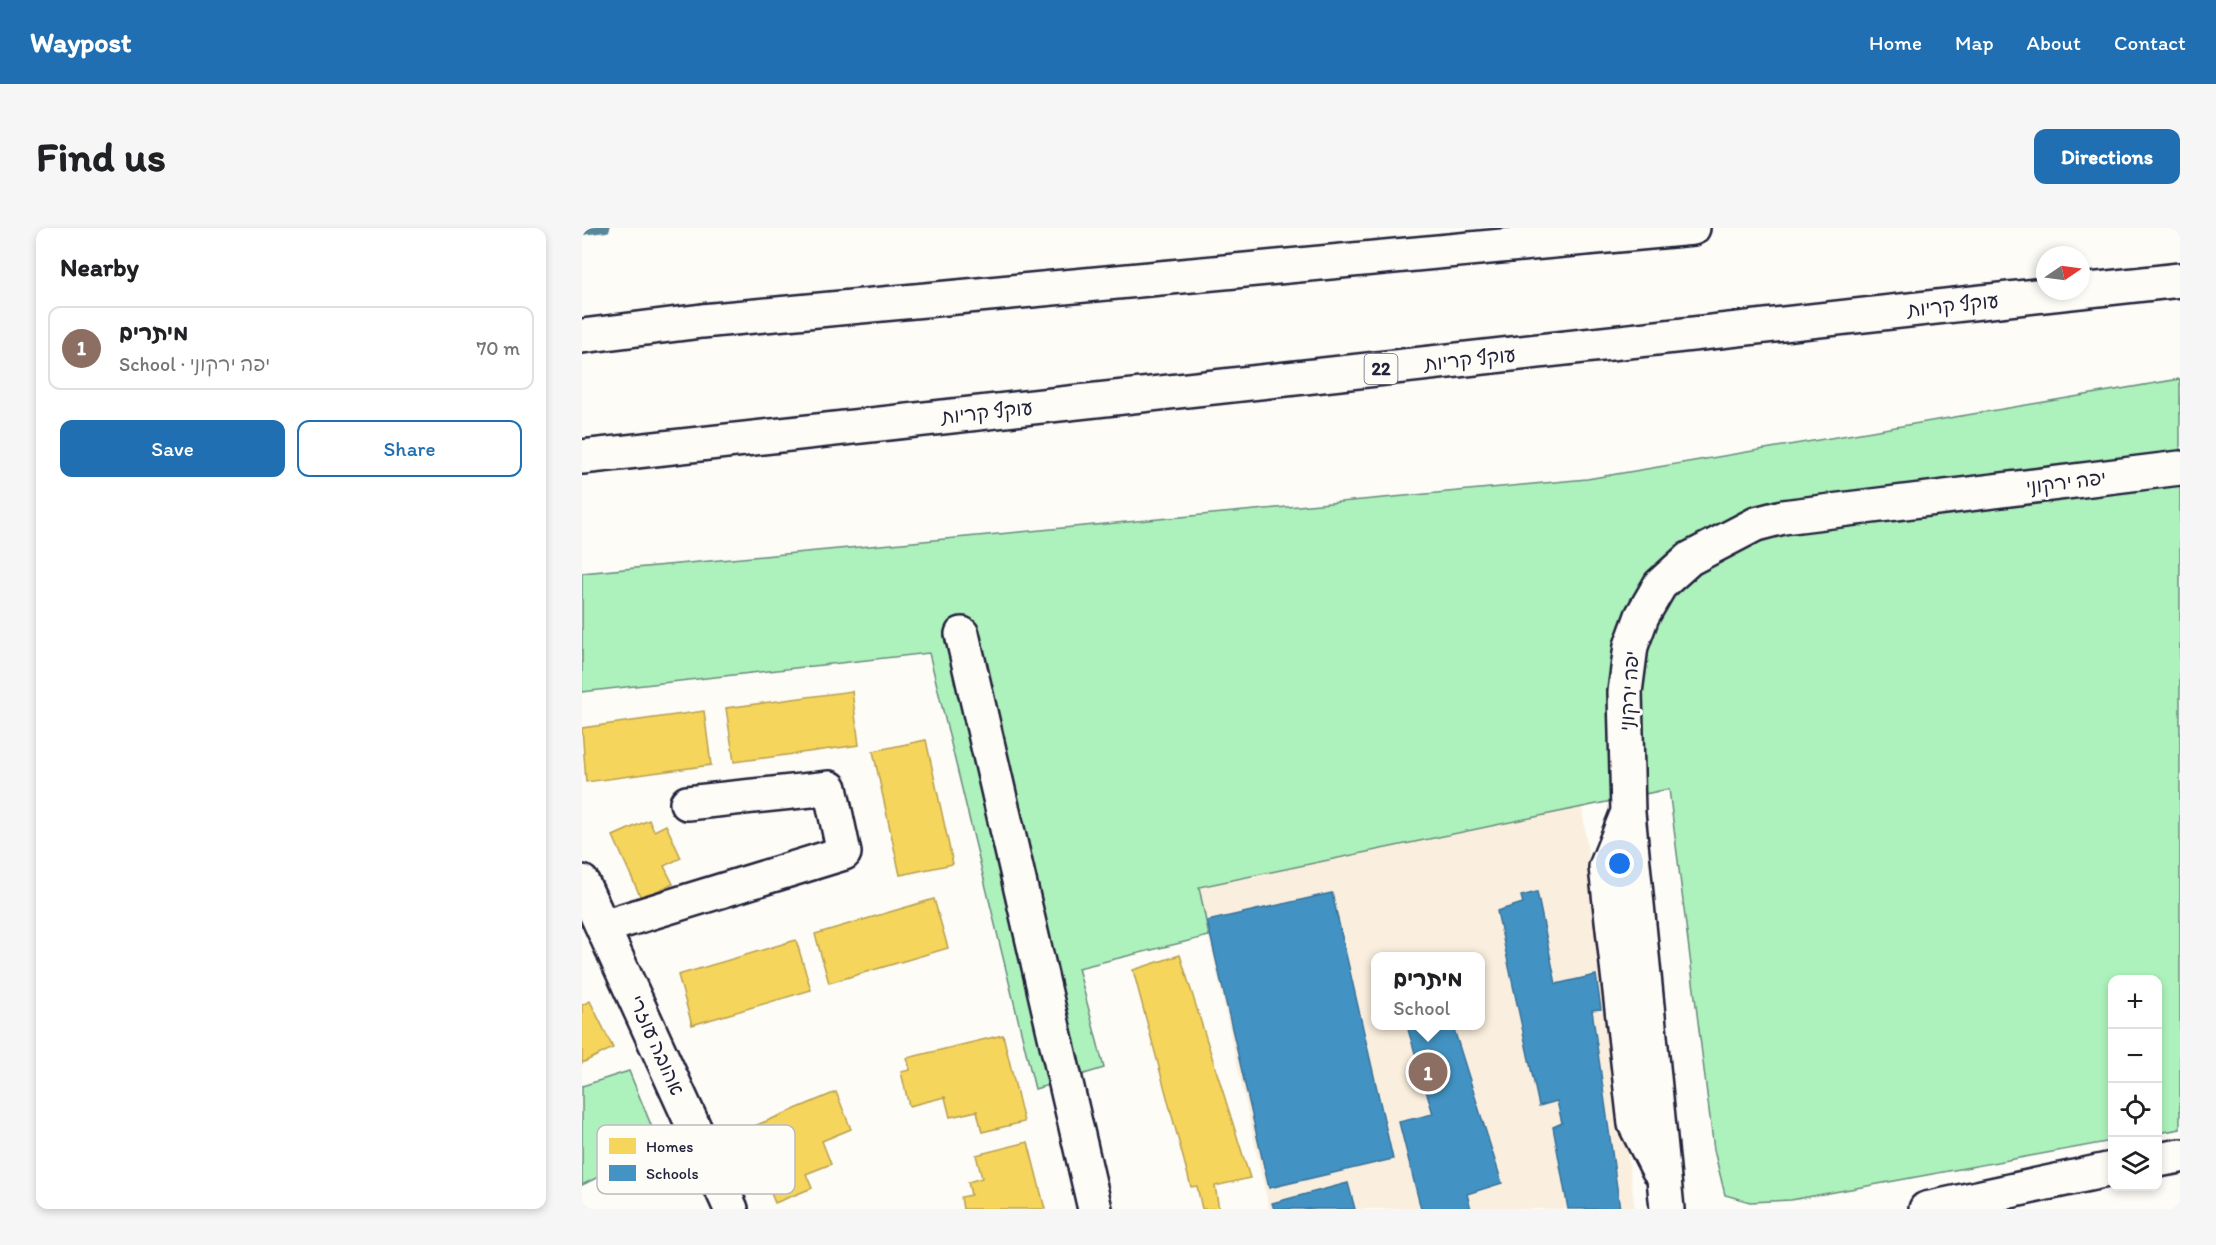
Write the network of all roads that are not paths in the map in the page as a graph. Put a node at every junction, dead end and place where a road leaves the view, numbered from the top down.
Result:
1 (1693, 228) edge
2 (2180, 280) edge
3 (582, 336) edge
4 (582, 457) edge
5 (2180, 468) edge
6 (962, 634) dead end
7 (687, 804) dead end
8 (582, 882) edge
9 (603, 927) junction
10 (693, 1125) edge
11 (2180, 1156) edge
12 (2162, 1159) edge
13 (2108, 1170) edge
14 (724, 1194) edge
15 (1669, 1201) edge
16 (731, 1209) edge
17 (1095, 1209) edge
18 (1926, 1209) edge

1 - 3 main road
2 - 4 main road, עוקף קריות / 22
5 - 15 main road, יפה ירקוני
6 - 17 main road
7 - 9 main road
8 - 9 main road, אהובה עוזרי
9 - 10 main road, אהובה עוזרי
11 - 12 main road
13 - 18 main road
14 - 16 main road, אהובה עוזרי

